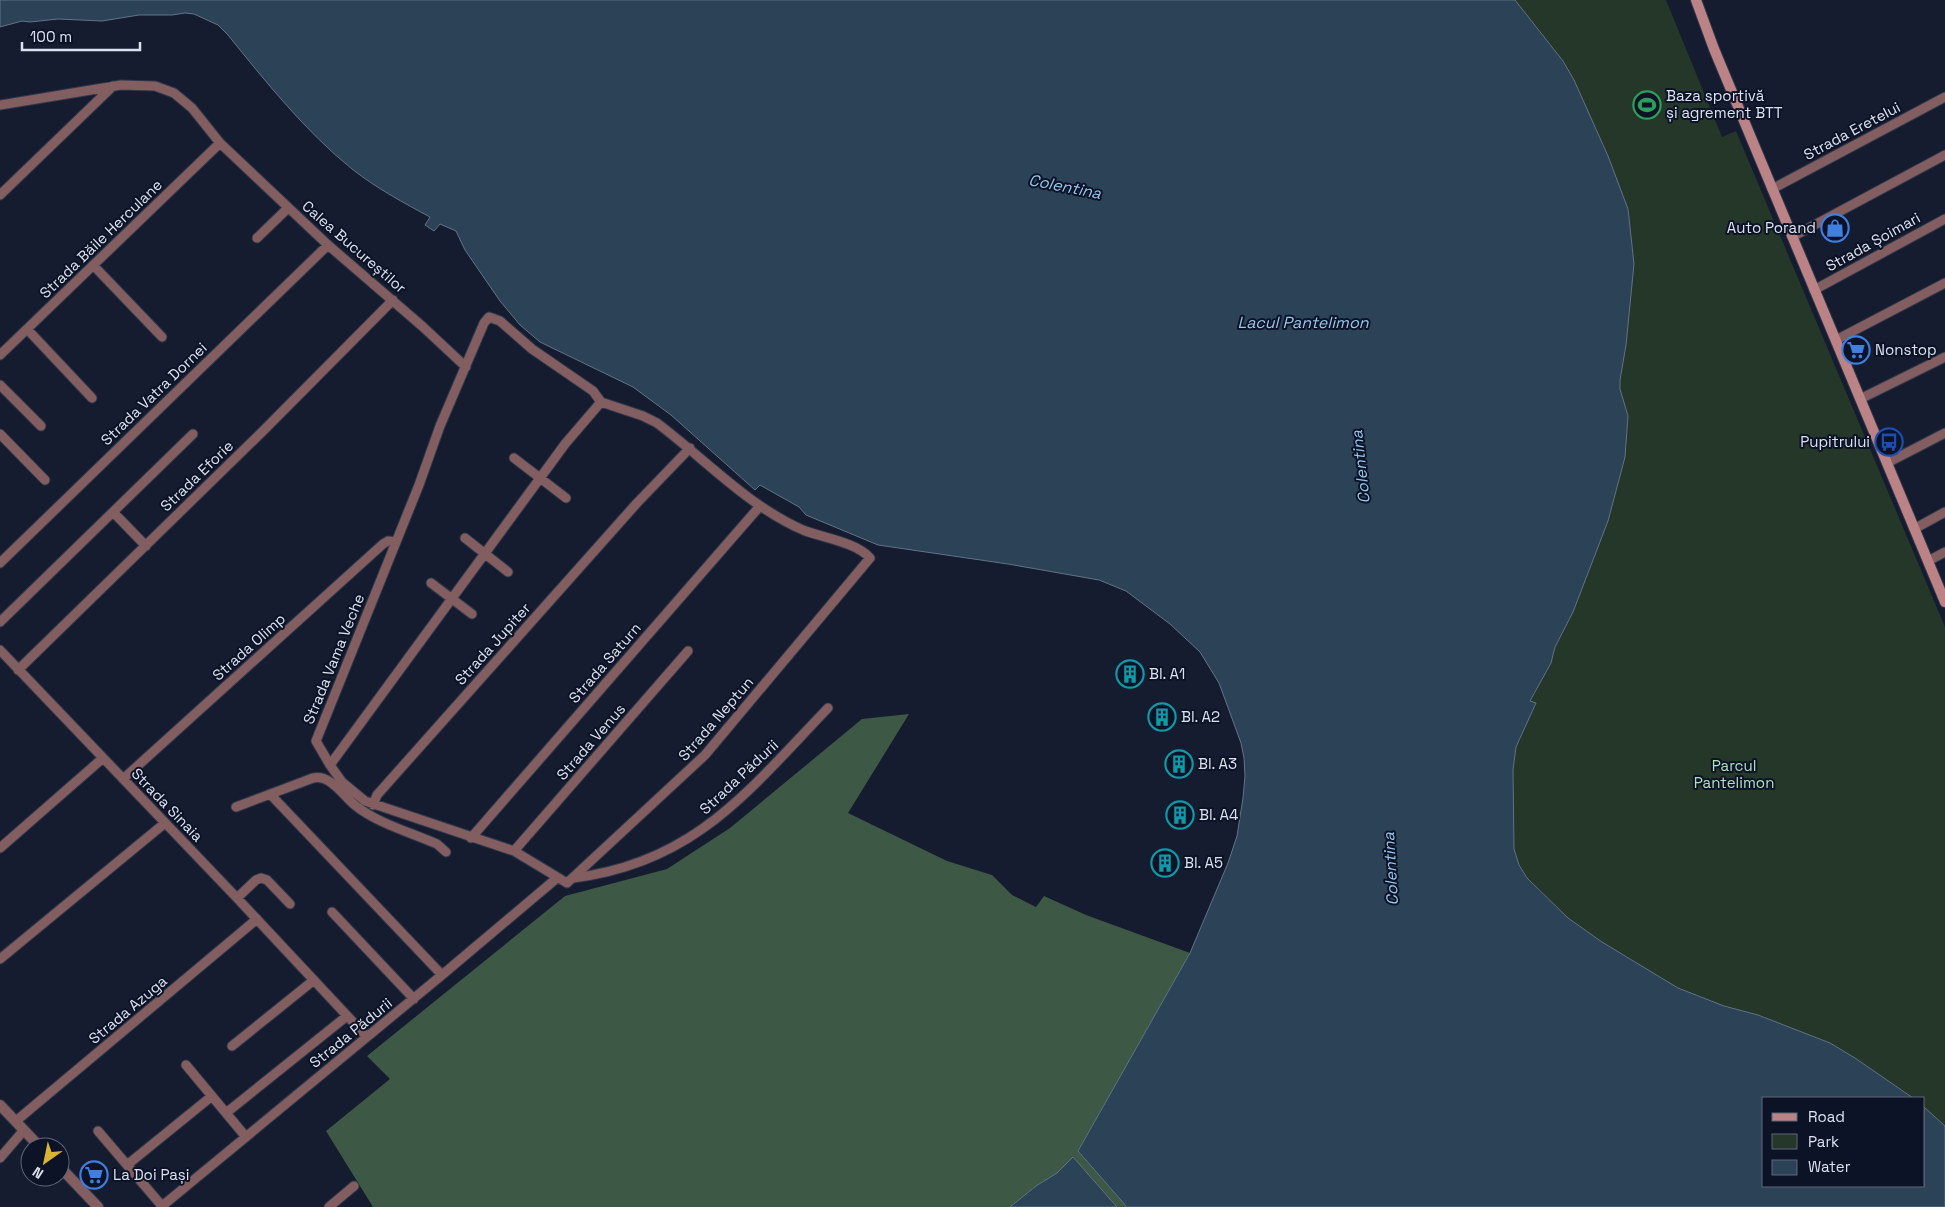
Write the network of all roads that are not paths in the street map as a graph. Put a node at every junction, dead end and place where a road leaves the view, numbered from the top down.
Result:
1 (1696, 0) edge
2 (113, 86) junction
3 (1945, 97) edge
4 (0, 105) edge
5 (220, 143) junction
6 (1945, 155) edge
7 (1772, 189) junction
8 (0, 195) edge
9 (288, 208) junction
10 (1945, 219) edge
11 (1792, 237) junction
12 (257, 238) dead end
13 (328, 245) junction
14 (93, 265) junction
15 (1945, 283) edge
16 (1814, 290) junction
17 (393, 300) junction
18 (27, 329) junction
19 (162, 337) dead end
20 (1836, 340) junction
21 (0, 355) edge
22 (1945, 357) edge
23 (466, 367) junction
24 (0, 385) edge
25 (92, 398) dead end
26 (1860, 400) junction
27 (601, 402) junction
28 (41, 426) dead end
29 (1945, 433) edge
30 (0, 434) edge
31 (193, 434) dead end
32 (690, 448) junction
33 (514, 458) dead end
34 (1887, 463) junction
35 (540, 478) junction
36 (45, 480) dead end
37 (566, 498) dead end
38 (760, 506) junction
39 (113, 512) junction
40 (1945, 512) edge
41 (1914, 529) junction
42 (465, 538) dead end
43 (396, 542) junction
44 (146, 546) junction
45 (1945, 552) edge
46 (484, 554) junction
47 (1928, 561) junction
48 (0, 563) edge
49 (508, 572) dead end
50 (431, 583) dead end
51 (452, 599) junction
52 (1945, 602) edge
53 (472, 614) dead end
54 (0, 622) edge
55 (0, 650) edge
56 (688, 651) dead end
57 (18, 670) junction
58 (828, 708) dead end
59 (103, 758) junction
60 (330, 765) junction
61 (122, 779) junction
62 (270, 794) junction
63 (373, 805) junction
64 (236, 807) dead end
65 (165, 823) junction
66 (471, 838) junction
67 (0, 848) edge
68 (514, 851) junction
69 (446, 852) dead end
70 (557, 878) junction
71 (570, 881) junction
72 (237, 898) junction
73 (290, 904) dead end
74 (332, 912) dead end
75 (257, 919) junction
76 (0, 959) edge
77 (442, 975) junction
78 (314, 980) junction
79 (414, 999) junction
80 (347, 1016) junction
81 (367, 1037) junction
82 (232, 1046) dead end
83 (186, 1065) dead end
84 (212, 1096) junction
85 (0, 1105) edge
86 (226, 1114) junction
87 (16, 1121) junction
88 (24, 1130) junction
89 (98, 1131) dead end
90 (31, 1137) edge
91 (246, 1137) junction
92 (0, 1158) edge
93 (127, 1165) junction
94 (70, 1178) edge
95 (354, 1186) dead end
96 (162, 1206) edge
97 (98, 1207) edge
98 (329, 1207) edge

1 - 7 main road
2 - 4 street, Calea Bucureștilor
2 - 5 street, Calea Bucureștilor
2 - 8 street
3 - 7 street, Strada Eretelui
5 - 9 street, Calea Bucureștilor
5 - 14 street, Strada Băile Herculane
6 - 11 street
7 - 11 main road
9 - 12 street
9 - 13 street, Calea Bucureștilor
10 - 16 street, Strada Șoimari
11 - 16 main road
13 - 17 street, Calea Bucureștilor
13 - 48 street, Strada Vatra Dornei
14 - 18 street, Strada Băile Herculane
14 - 19 street
15 - 20 street
16 - 20 main road
17 - 23 street, Calea Bucureștilor
17 - 44 street, Strada Eforie
18 - 21 street, Strada Băile Herculane
18 - 25 street
20 - 26 main road
22 - 26 street
23 - 27 street
23 - 43 street, Strada Vama Veche
24 - 28 street
26 - 34 main road
27 - 32 street
27 - 35 street
29 - 34 street
30 - 36 street
31 - 39 street
32 - 38 street
32 - 63 street, Strada Jupiter
33 - 35 street
34 - 41 main road
35 - 37 street
35 - 46 street
38 - 66 street, Strada Saturn
38 - 71 street, Strada Neptun
39 - 44 street
39 - 54 street
40 - 41 street
41 - 47 main road
42 - 46 street
43 - 60 street, Strada Vama Veche
43 - 61 street, Strada Olimp
44 - 57 street, Strada Eforie
45 - 47 street
46 - 49 street
46 - 51 street
47 - 52 main road
50 - 51 street
51 - 53 street
51 - 60 street
55 - 57 street, Strada Sinaia
56 - 68 street, Strada Venus
57 - 59 street, Strada Sinaia
58 - 71 street, Strada Pădurii
59 - 61 street, Strada Sinaia
59 - 67 street
60 - 63 street, Strada Vama Veche
61 - 65 street, Strada Sinaia
62 - 64 street
62 - 69 street
62 - 77 street
63 - 66 street, Strada Vama Veche
65 - 72 street, Strada Sinaia
65 - 76 street
66 - 68 street, Strada Vama Veche
68 - 70 street, Strada Vama Veche
70 - 71 street, Strada Vama Veche
70 - 77 street, Strada Pădurii
72 - 73 street
72 - 75 street, Strada Sinaia
74 - 79 street
75 - 78 street, Strada Sinaia
75 - 87 street, Strada Azuga
77 - 79 street, Strada Pădurii
78 - 80 street, Strada Sinaia
78 - 82 street
79 - 81 street, Strada Pădurii
80 - 81 street, Strada Sinaia
80 - 86 street
81 - 91 street, Strada Pădurii
83 - 84 street
84 - 86 street
84 - 93 street
85 - 87 street
86 - 91 street
87 - 88 street
88 - 90 street
88 - 92 street
89 - 93 street
91 - 96 street, Strada Pădurii
93 - 96 street
94 - 97 street
95 - 98 street

